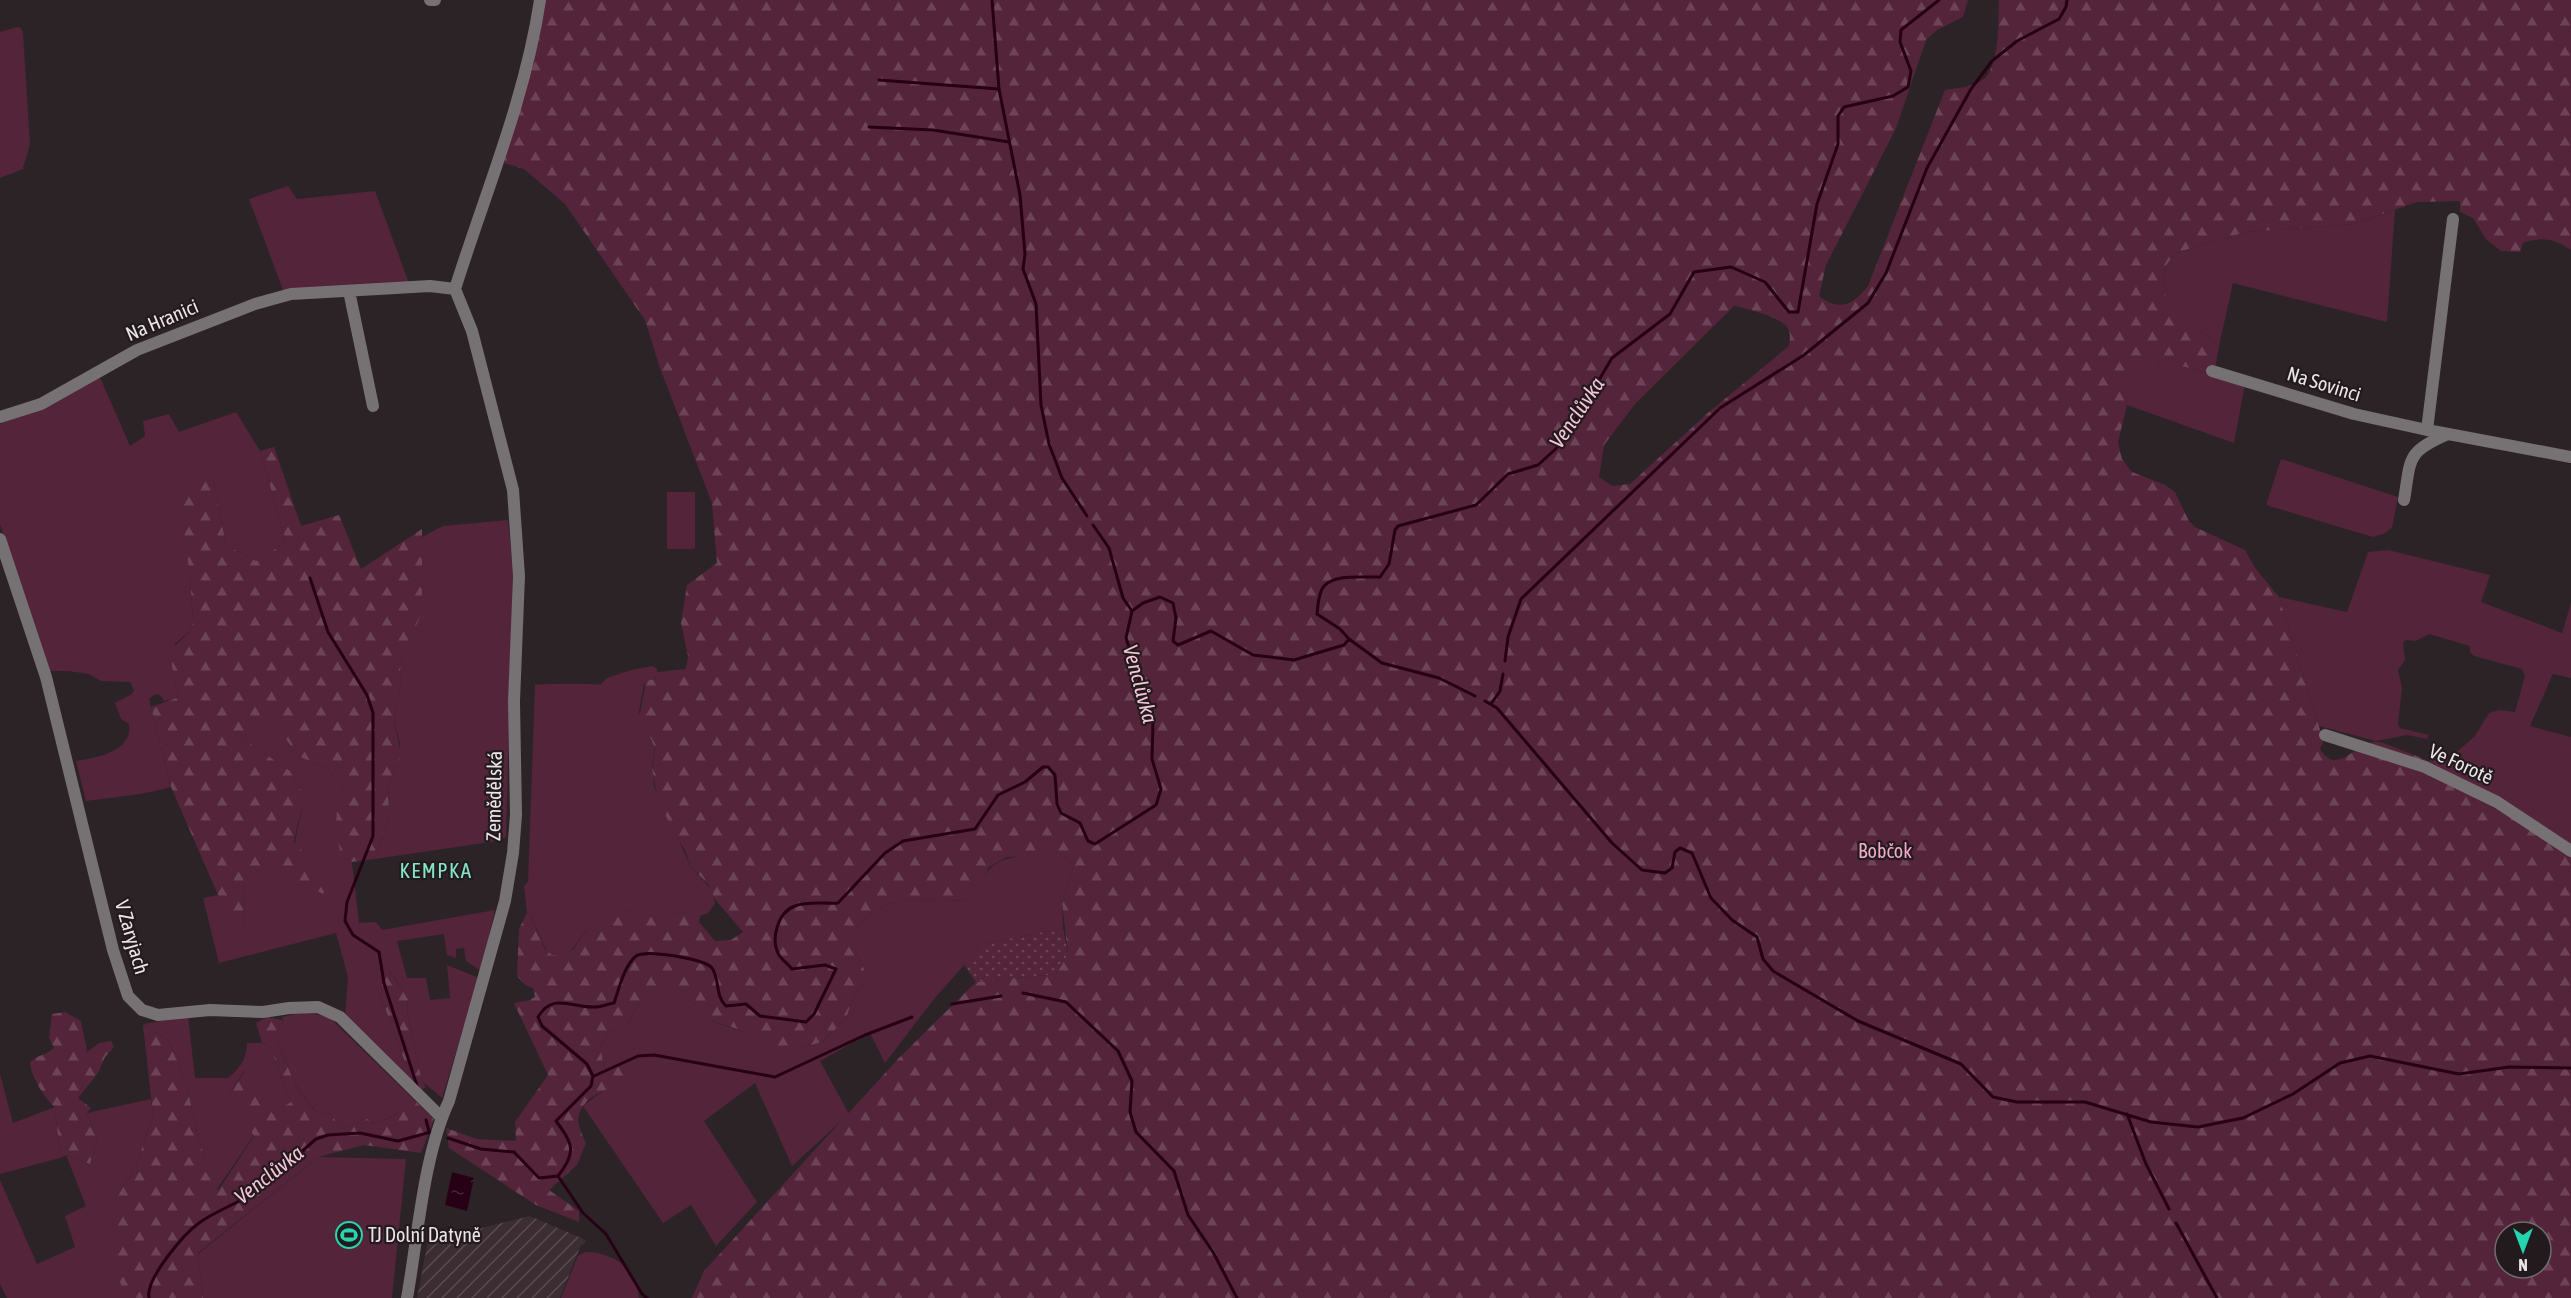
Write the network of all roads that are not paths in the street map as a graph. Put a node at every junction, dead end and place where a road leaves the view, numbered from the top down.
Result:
1 (430, 0) edge
2 (435, 0) edge
3 (540, 0) edge
4 (2453, 219) dead end
5 (455, 289) junction
6 (349, 291) junction
7 (2212, 371) dead end
8 (372, 406) dead end
9 (0, 417) edge
10 (2427, 430) junction
11 (2449, 434) junction
12 (2571, 457) edge
13 (2404, 500) dead end
14 (0, 539) edge
15 (2325, 735) dead end
16 (2571, 851) edge
17 (441, 1117) junction
18 (407, 1298) edge

1 - 2 street
3 - 5 street
4 - 10 street
5 - 6 street, Na Hranici
5 - 17 street, Zemědělská
6 - 8 street
6 - 9 street, Na Hranici
7 - 10 street, Na Sovinci
10 - 11 street, Na Sovinci
11 - 12 street, Na Sovinci
11 - 13 street
14 - 17 street, V Zaryjach
15 - 16 street, Ve Forotě
17 - 18 street, Zemědělská

